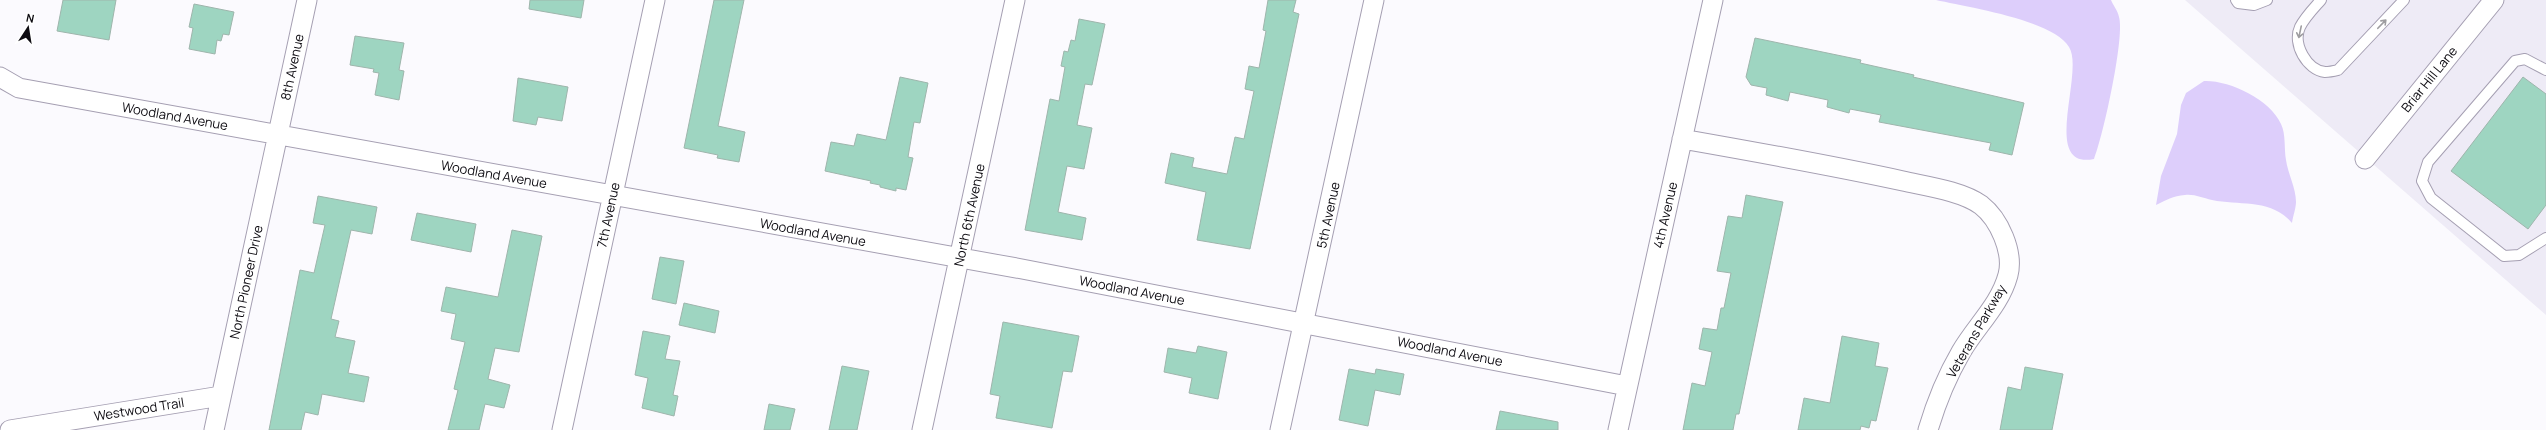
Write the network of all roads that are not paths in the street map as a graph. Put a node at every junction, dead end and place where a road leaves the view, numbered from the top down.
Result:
1 (307, 0) edge
2 (655, 0) edge
3 (1015, 0) edge
4 (1374, 0) edge
5 (1713, 0) edge
6 (2236, 0) edge
7 (2267, 0) edge
8 (2321, 0) edge
9 (2404, 0) edge
10 (2494, 0) edge
11 (2546, 70) edge
12 (0, 77) edge
13 (278, 135) junction
14 (1682, 139) junction
15 (2365, 158) dead end
16 (612, 196) junction
17 (2546, 238) edge
18 (959, 258) junction
19 (1302, 323) junction
20 (1627, 386) junction
21 (221, 396) junction
22 (10, 430) edge
23 (214, 430) edge
24 (562, 430) edge
25 (922, 430) edge
26 (1280, 430) edge
27 (1618, 430) edge
28 (1928, 430) edge

1 - 13 street, 8th Avenue
2 - 16 street, 7th Avenue
3 - 18 street, North 6th Avenue
4 - 19 street, 5th Avenue
5 - 14 street, 4th Avenue
6 - 7 lane
8 -> 9 lane
10 - 15 street, Briar Hill Lane
11 - 17 lane
12 - 13 street, Woodland Avenue
13 - 16 street, Woodland Avenue
13 - 21 street, North Pioneer Drive
14 - 20 street, 4th Avenue
14 - 28 street, Veterans Parkway
16 - 18 street, Woodland Avenue
16 - 24 street, 7th Avenue
18 - 19 street, Woodland Avenue
18 - 25 street, North 6th Avenue
19 - 20 street, Woodland Avenue
19 - 26 street, 5th Avenue
20 - 27 street, 4th Avenue
21 - 22 street, Westwood Trail
21 - 23 street, North Pioneer Drive

